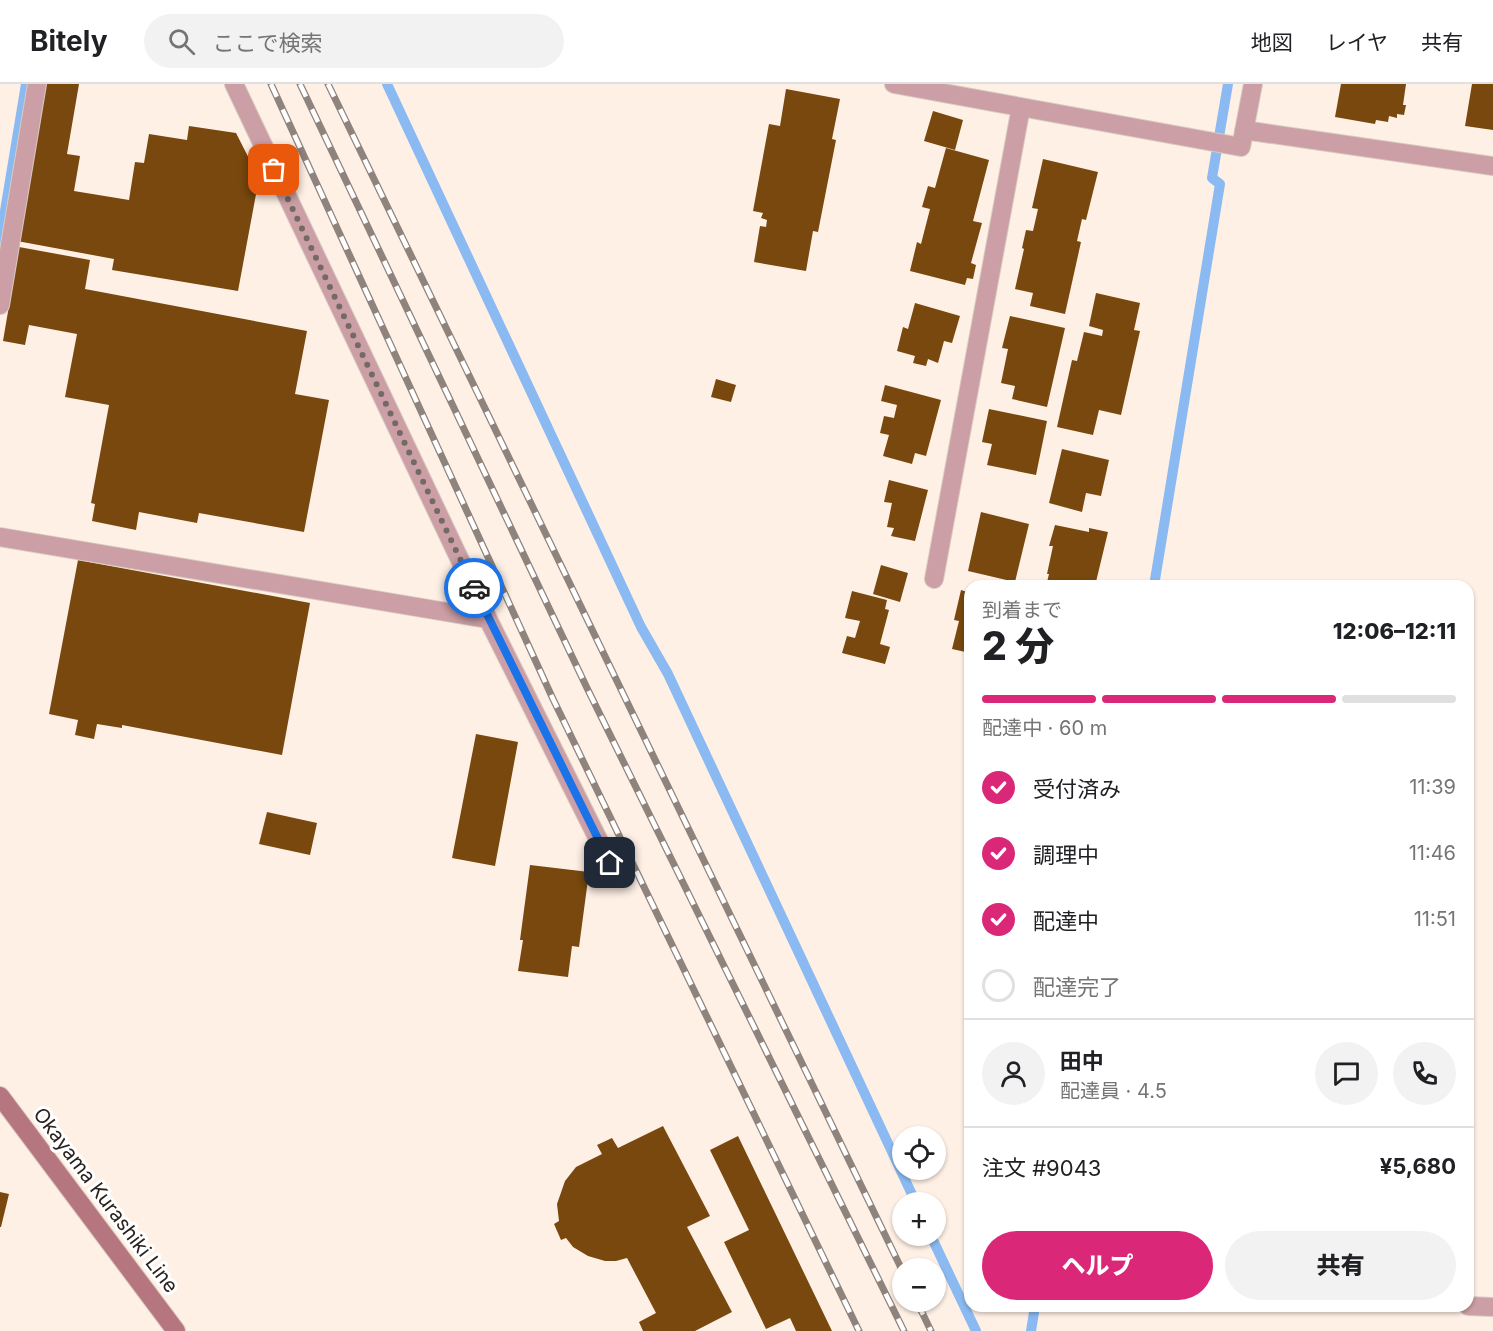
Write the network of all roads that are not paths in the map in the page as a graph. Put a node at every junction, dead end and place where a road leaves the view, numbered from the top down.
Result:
1 (37, 84) edge
2 (234, 84) edge
3 (894, 84) edge
4 (1252, 84) edge
5 (966, 90) edge
6 (1021, 107) junction
7 (1244, 130) junction
8 (1493, 166) edge
9 (0, 305) edge
10 (0, 537) edge
11 (934, 579) dead end
12 (488, 619) junction
13 (610, 863) dead end
14 (0, 1096) edge
15 (1474, 1306) edge
16 (1493, 1307) edge
17 (176, 1331) edge

1 - 9 street
2 - 12 street
3 - 5 street
4 - 7 street
5 - 6 street
6 - 7 street
6 - 11 street
7 - 8 street
10 - 12 street
12 - 13 street
14 - 17 main road, Okayama Kurashiki Line
15 - 16 street

